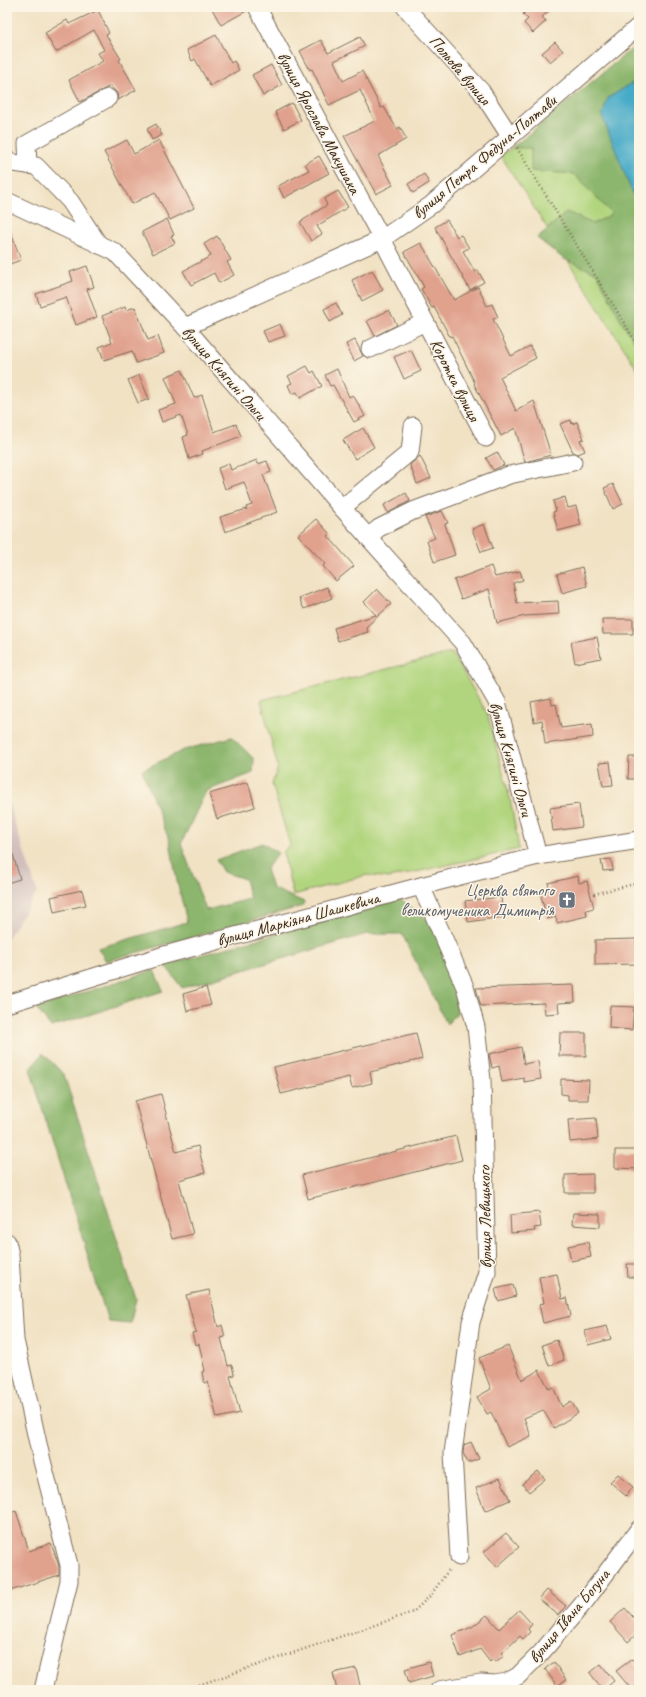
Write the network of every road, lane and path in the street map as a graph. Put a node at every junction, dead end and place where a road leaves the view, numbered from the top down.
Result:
1 (257, 7) edge
2 (406, 7) edge
3 (639, 26) edge
4 (108, 98) dead end
5 (510, 136) junction
6 (7, 159) edge
7 (28, 165) junction
8 (7, 201) edge
9 (382, 239) junction
10 (99, 245) junction
11 (425, 322) junction
12 (185, 327) junction
13 (639, 347) edge
14 (370, 349) dead end
15 (413, 426) dead end
16 (486, 438) dead end
17 (573, 462) dead end
18 (342, 508) junction
19 (368, 537) junction
20 (639, 840) edge
21 (538, 856) junction
22 (634, 884) dead end
23 (421, 886) junction
24 (594, 894) dead end
25 (7, 1004) edge
26 (7, 1242) edge
27 (639, 1529) edge
28 (458, 1556) joint
29 (506, 1686) edge
30 (43, 1690) edge
31 (184, 1690) edge
32 (439, 1690) edge

1 - 9 street, вулиця Ярослава Макушака
2 - 5 street, Польова вулиця
3 - 5 street, вулиця Петра Федуна-Полтави
4 - 7 street
5 - 9 street, вулиця Петра Федуна-Полтави
5 - 13 path
6 - 7 street
7 - 10 street
8 - 10 street, вулиця Княгині Ольги
9 - 11 street, Коротка вулиця
9 - 12 street, вулиця Петра Федуна-Полтави
10 - 12 street, вулиця Княгині Ольги
11 - 14 street, Коротка вулиця
11 - 16 street, Коротка вулиця
12 - 18 street, вулиця Княгині Ольги
15 - 18 street
17 - 19 street
18 - 19 street, вулиця Княгині Ольги
19 - 21 street, вулиця Княгині Ольги
20 - 21 street, вулиця Маркіяна Шашкевича
21 - 23 street, вулиця Маркіяна Шашкевича
22 - 24 path
23 - 25 street, вулиця Маркіяна Шашкевича
23 - 28 street, вулиця Левицького
26 - 30 street
27 - 29 street, вулиця Івана Богуна
28 - 31 path
29 - 32 street, вулиця Івана Богуна

